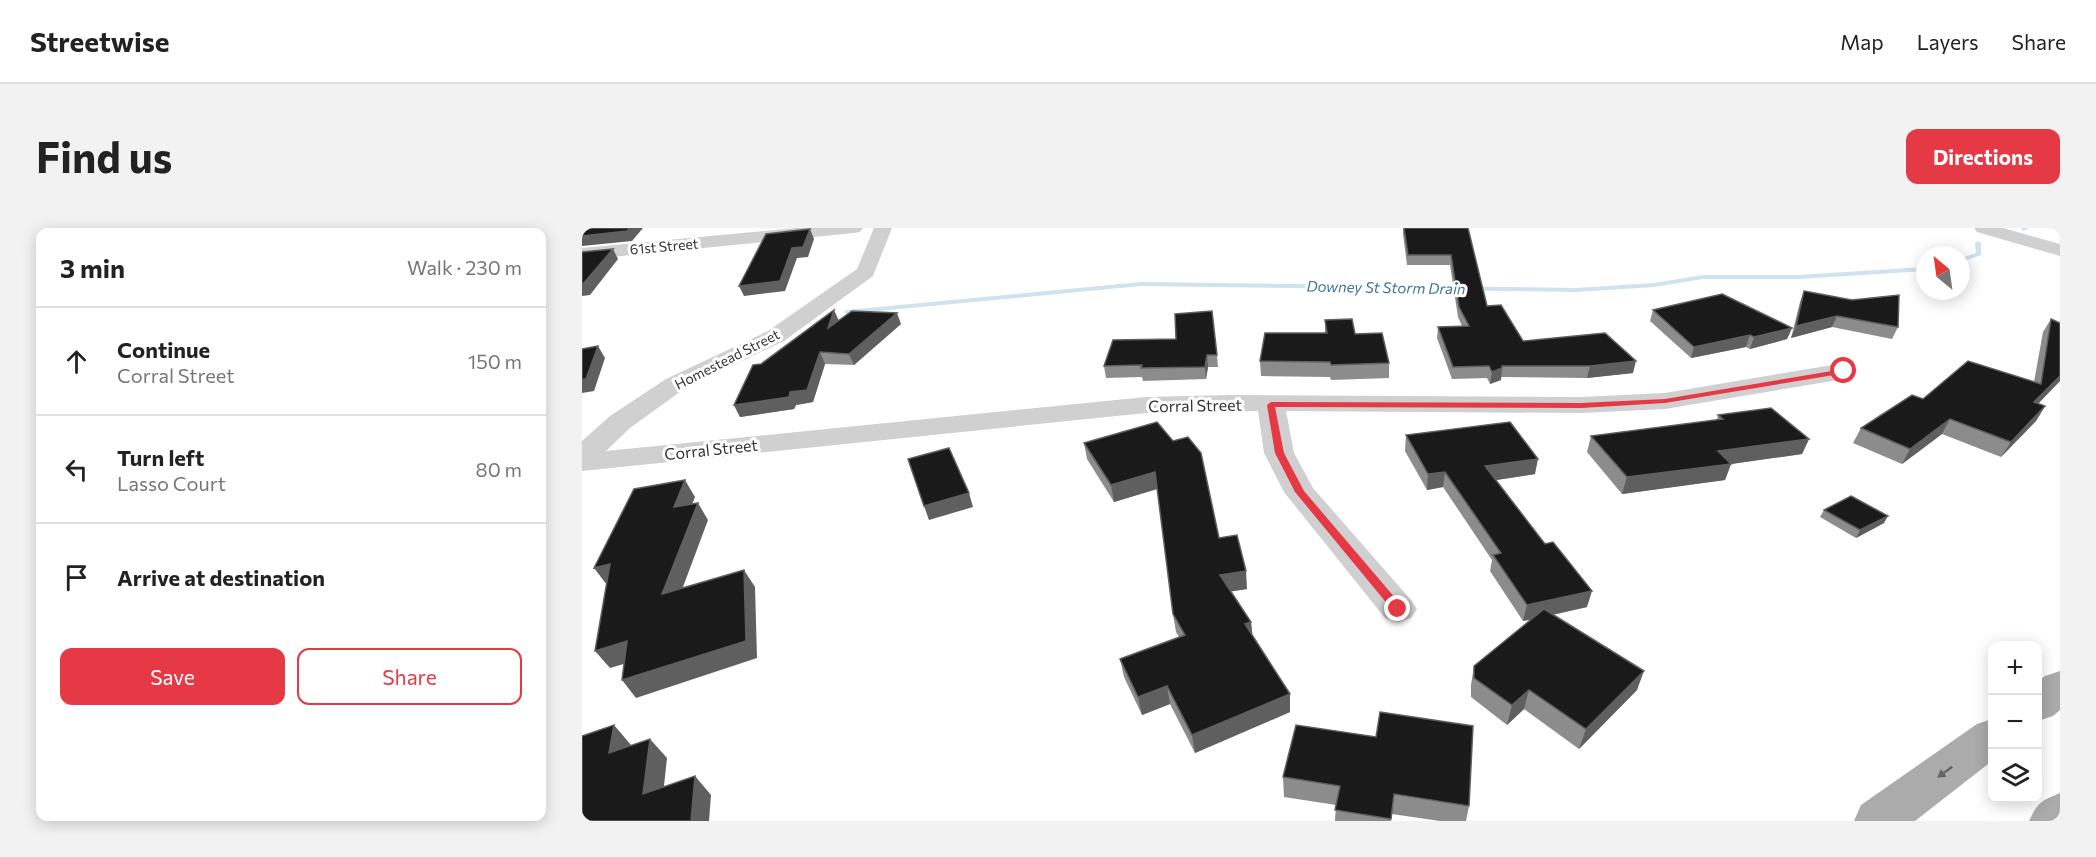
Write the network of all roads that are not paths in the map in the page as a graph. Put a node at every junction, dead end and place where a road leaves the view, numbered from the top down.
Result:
1 (854, 228) edge
2 (883, 228) edge
3 (1983, 228) edge
4 (2060, 250) edge
5 (582, 254) edge
6 (1844, 371) dead end
7 (1271, 405) junction
8 (582, 456) edge
9 (582, 462) edge
10 (1398, 609) dead end
11 (2060, 687) edge
12 (2042, 700) edge
13 (1988, 740) edge
14 (2060, 815) edge
15 (1878, 821) edge
16 (2053, 821) edge

1 - 5 street, 61st Street
2 - 8 street, Homestead Street
3 - 4 street
6 - 7 street, Corral Street
7 - 9 street, Corral Street
7 - 10 street
11 - 12 main road
13 -> 15 main road
14 - 16 main road

